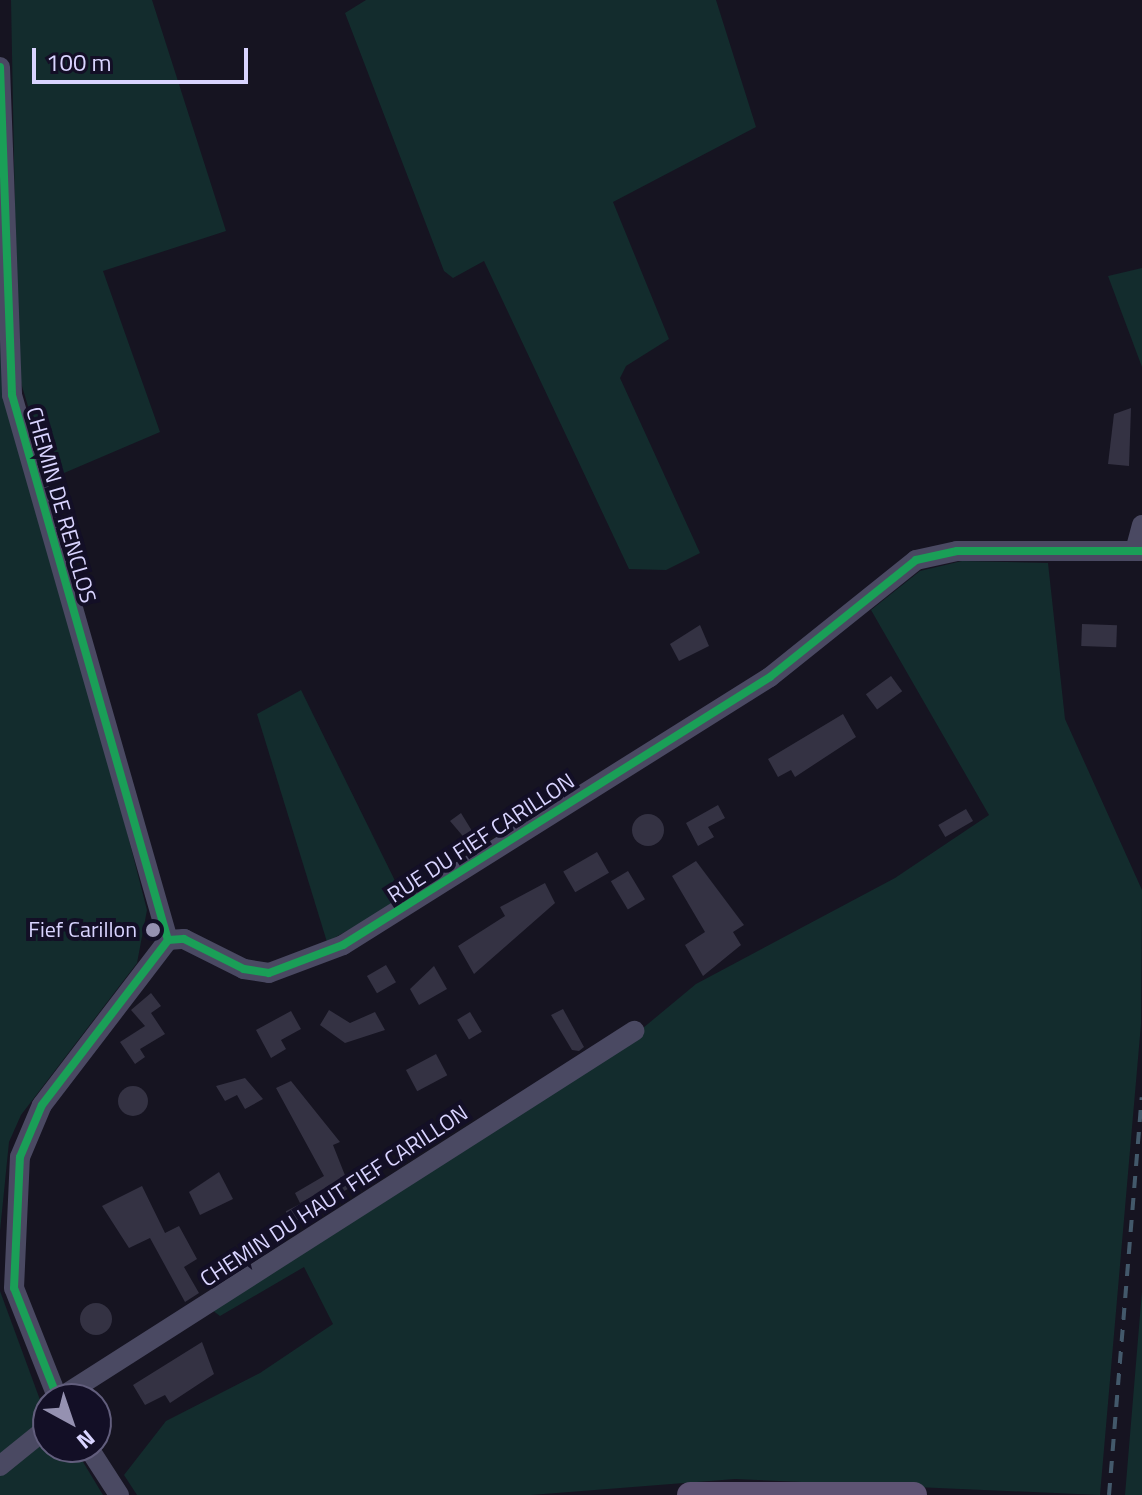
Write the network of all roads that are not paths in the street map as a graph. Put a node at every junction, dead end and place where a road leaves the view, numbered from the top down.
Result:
1 (0, 67) edge
2 (1142, 525) edge
3 (1139, 551) edge
4 (168, 940) junction
5 (634, 1031) dead end
6 (6, 1271) edge
7 (49, 1383) edge
8 (83, 1383) edge
9 (32, 1440) edge
10 (98, 1463) edge
11 (0, 1466) edge
12 (119, 1495) edge
13 (690, 1495) edge
14 (914, 1495) edge

1 - 4 street, CHEMIN DE RENCLOS
2 - 3 street
3 - 4 street, RUE DU FIEF CARILLON
4 - 6 street
5 - 8 street, CHEMIN DU HAUT FIEF CARILLON
6 - 7 street
9 - 11 street
10 - 12 street
13 - 14 main road

